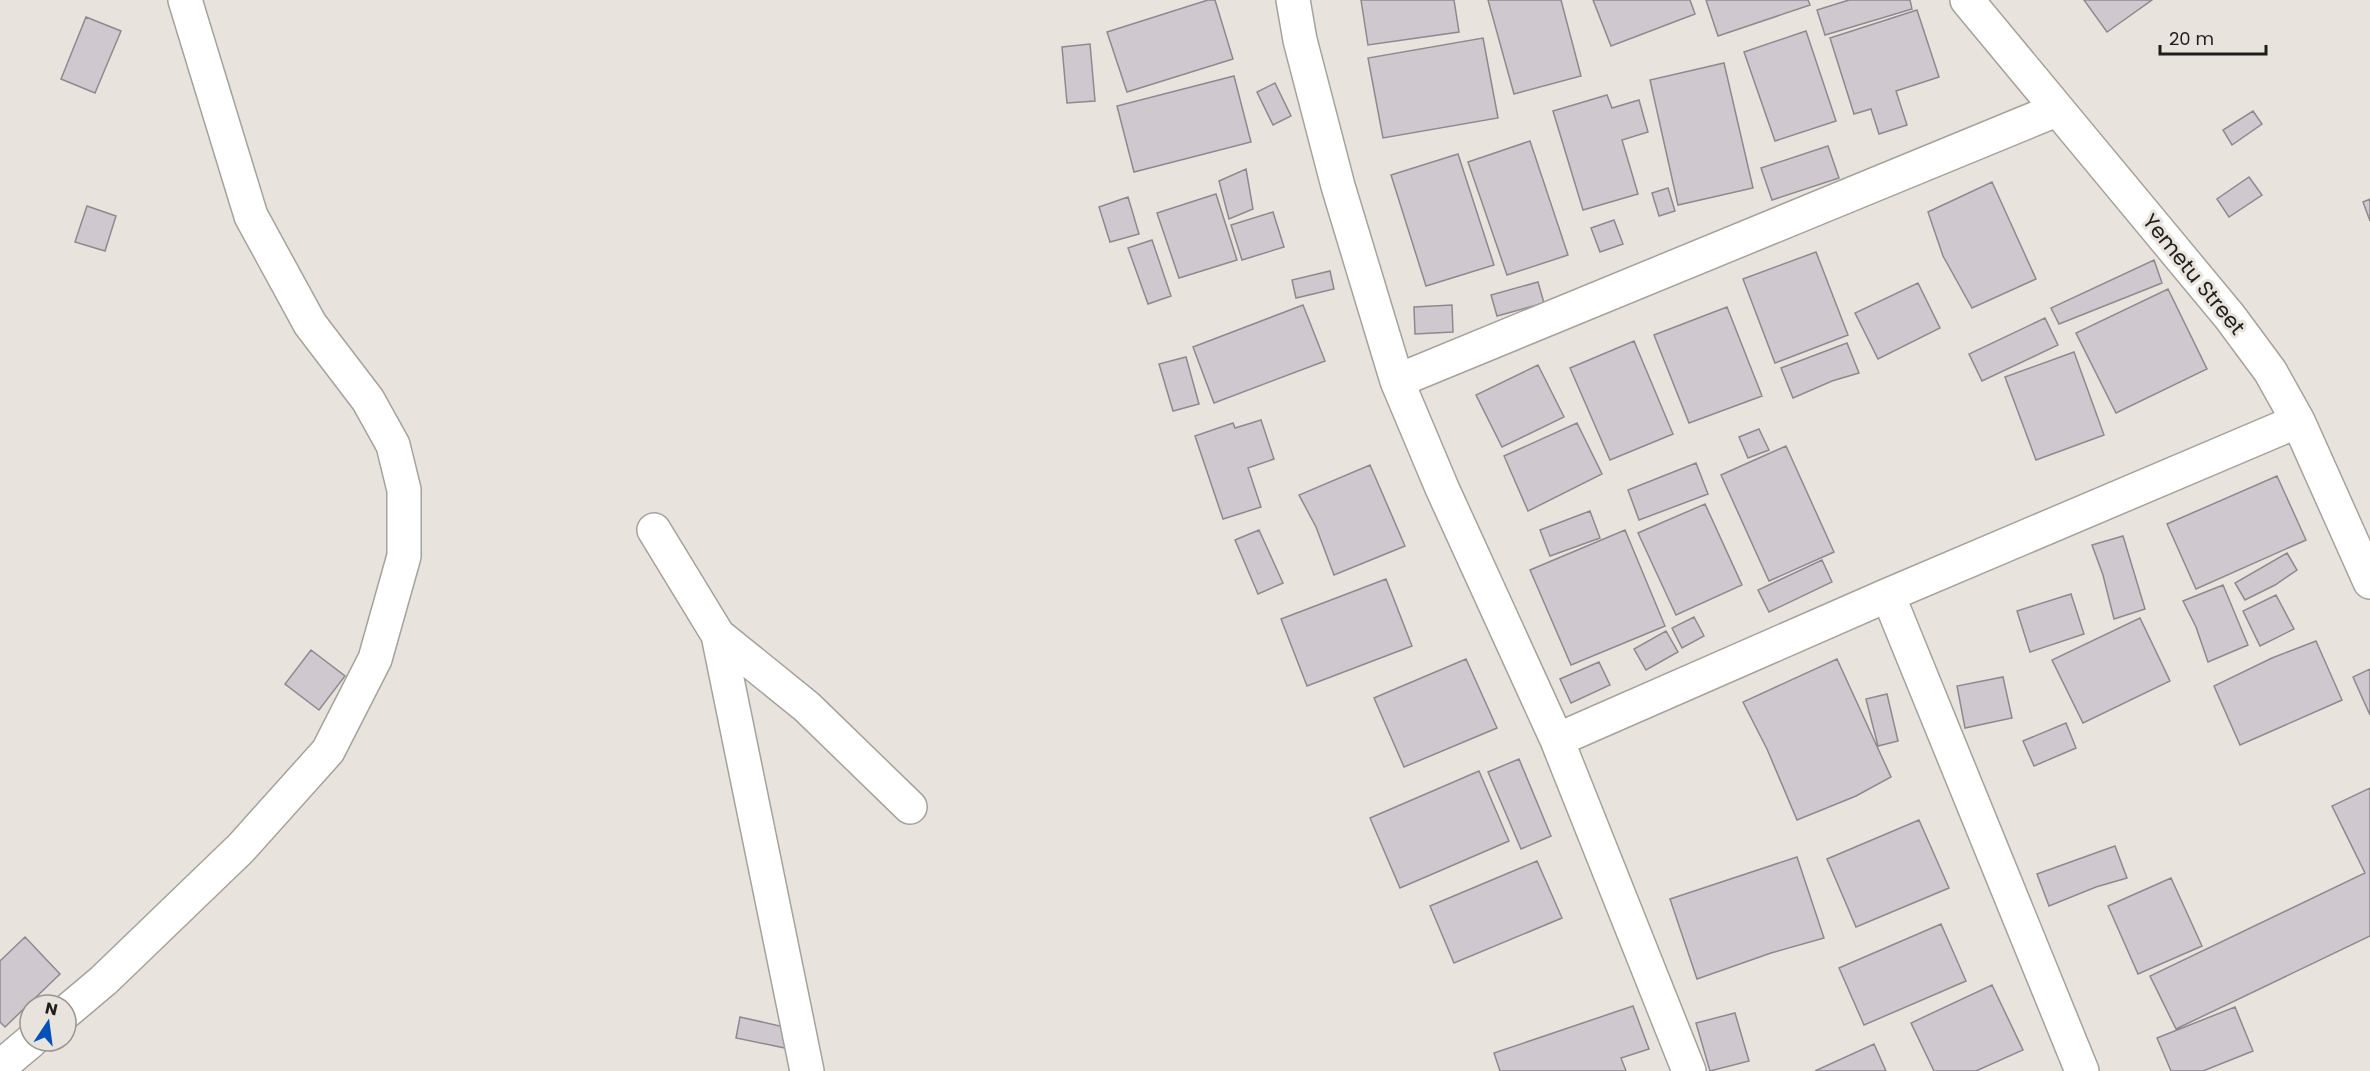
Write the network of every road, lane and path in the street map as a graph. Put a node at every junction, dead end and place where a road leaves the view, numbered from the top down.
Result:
1 (185, 0) edge
2 (1293, 0) edge
3 (1967, 0) edge
4 (2056, 110) junction
5 (1397, 381) junction
6 (2298, 421) junction
7 (654, 530) dead end
8 (2370, 582) edge
9 (1888, 595) junction
10 (718, 635) junction
11 (1557, 740) junction
12 (910, 807) dead end
13 (78, 1002) edge
14 (18, 1052) edge
15 (0, 1067) edge
16 (807, 1071) edge
17 (1689, 1071) edge
18 (2082, 1071) edge

1 - 13 street
2 - 5 street
3 - 4 street, Yemetu Street
4 - 5 street
4 - 6 street, Yemetu Street
5 - 11 street
6 - 8 street, Yemetu Street
6 - 9 street
7 - 10 street
9 - 11 street
9 - 18 street
10 - 12 street
10 - 16 street
11 - 17 street
14 - 15 street

